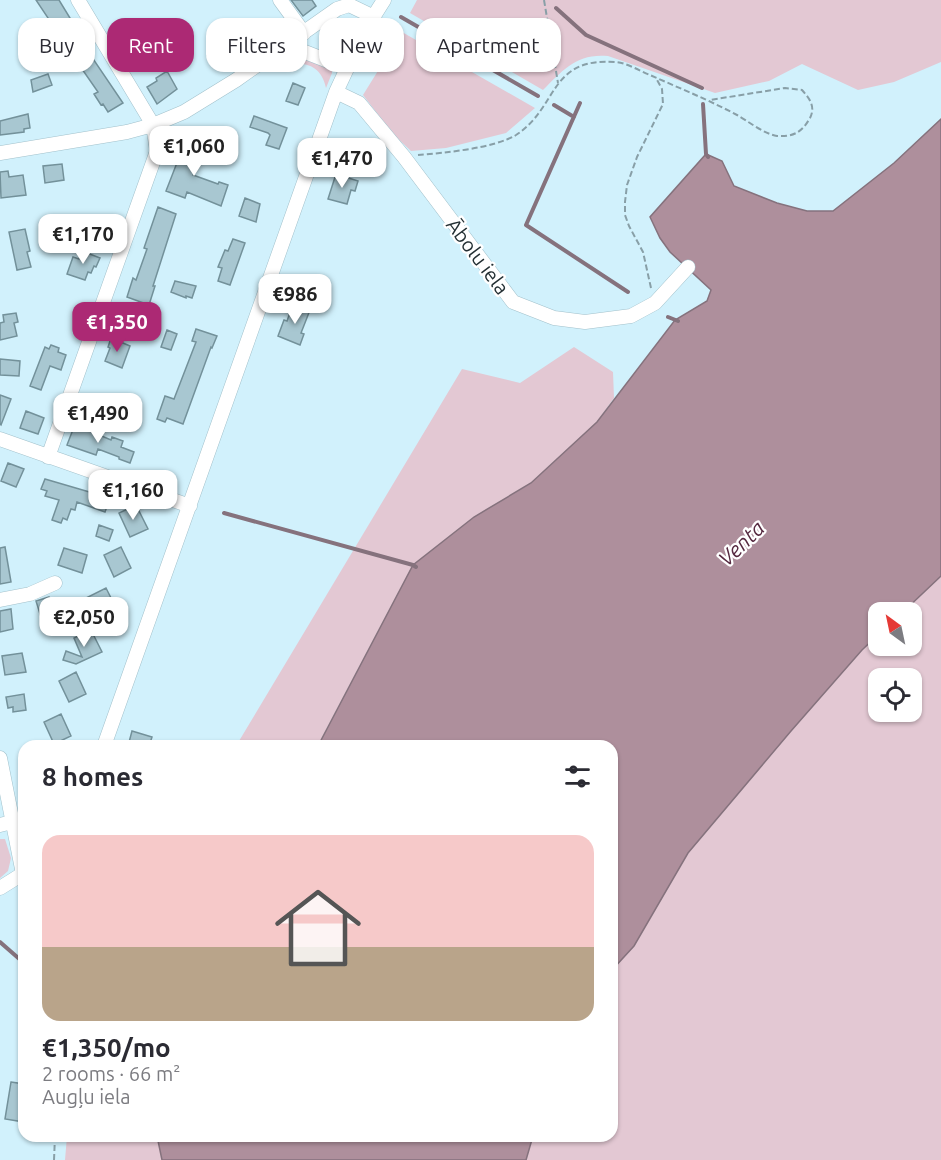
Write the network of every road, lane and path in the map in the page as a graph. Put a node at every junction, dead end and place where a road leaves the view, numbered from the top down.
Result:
1 (78, 0) edge
2 (280, 0) edge
3 (384, 0) edge
4 (544, 0) edge
5 (374, 16) junction
6 (293, 18) edge
7 (377, 18) edge
8 (307, 31) edge
9 (245, 72) edge
10 (344, 72) edge
11 (656, 78) junction
12 (558, 83) junction
13 (336, 92) junction
14 (710, 100) junction
15 (153, 125) junction
16 (0, 153) edge
17 (404, 157) junction
18 (688, 267) dead end
19 (655, 303) junction
20 (0, 439) edge
21 (48, 457) junction
22 (190, 506) junction
23 (55, 583) dead end
24 (0, 600) edge
25 (106, 740) edge
26 (0, 758) edge
27 (12, 822) edge
28 (18, 848) edge
29 (18, 877) edge
30 (0, 888) edge
31 (55, 1142) edge
32 (54, 1160) edge

1 - 15 street
2 - 6 street
3 - 5 street
4 - 12 path
5 - 7 lane
5 - 8 street
9 - 15 street
10 - 13 street
11 - 12 path
11 - 14 path
11 - 19 path
12 - 17 path
13 - 17 street, Ābolu iela
13 - 22 street
14 - 14 path
15 - 16 street
15 - 21 street
17 - 19 street, Ābolu iela
18 - 19 street, Ābolu iela
20 - 21 street
21 - 22 street
22 - 25 street
23 - 24 street
26 - 27 street
27 - 28 street
29 - 30 street
31 - 32 path

